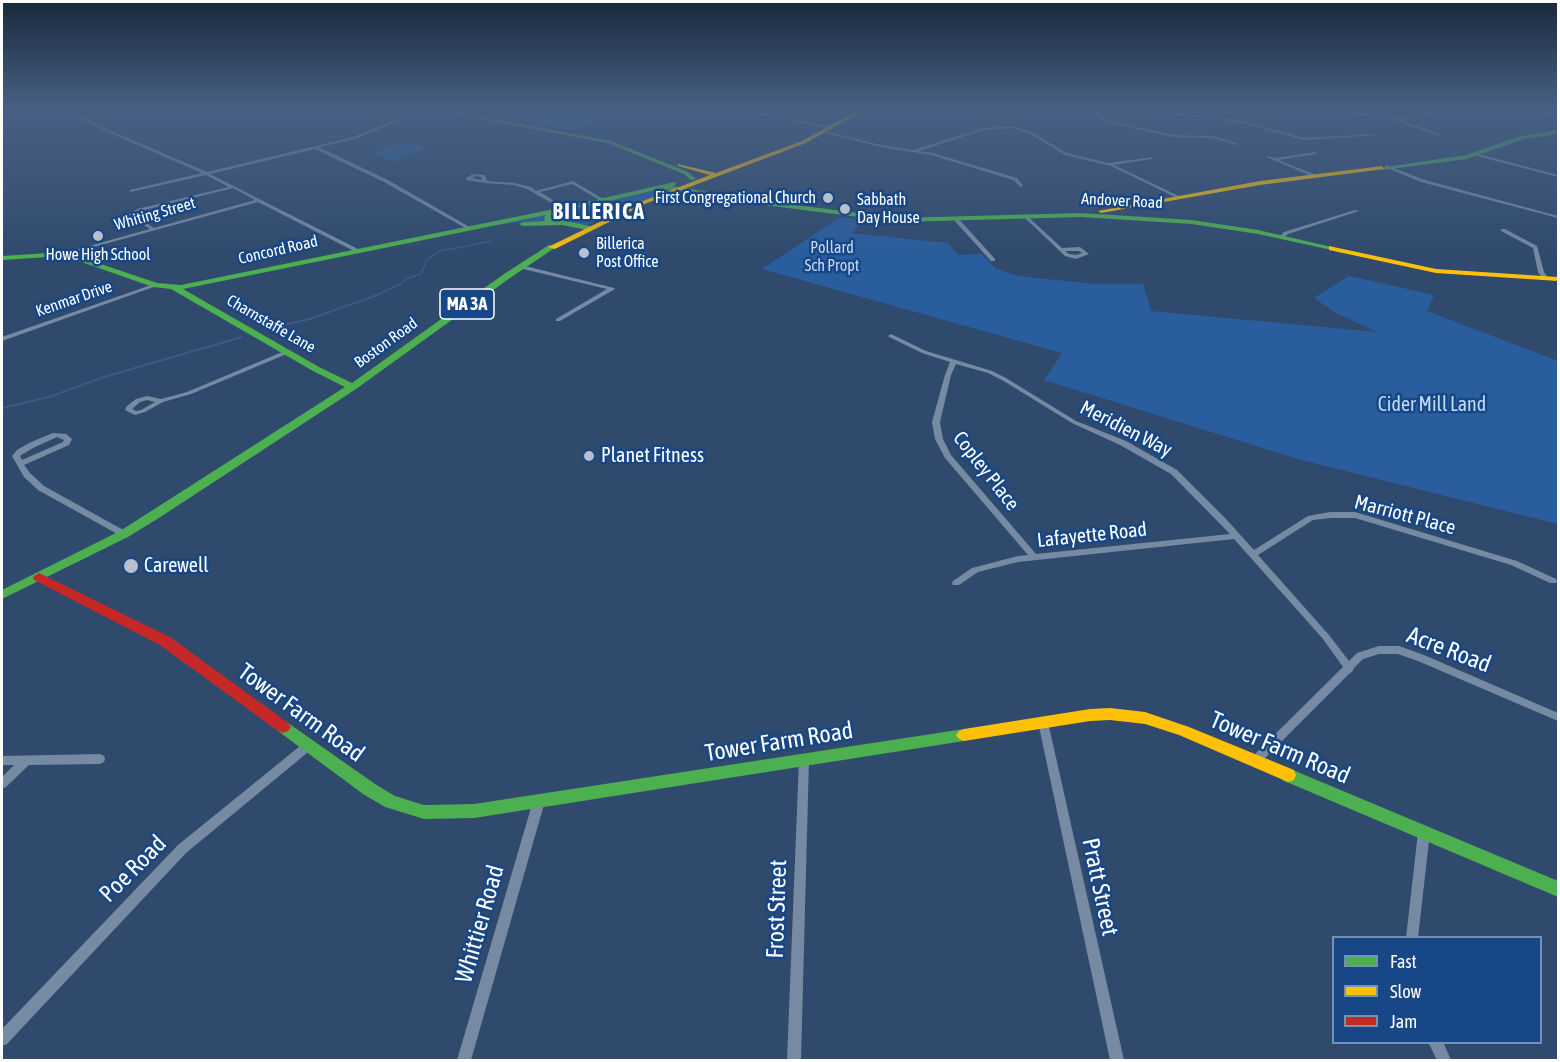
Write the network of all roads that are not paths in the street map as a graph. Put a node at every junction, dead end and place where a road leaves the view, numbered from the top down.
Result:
1 (171, 158) edge
2 (271, 158) edge
3 (337, 158) edge
4 (646, 158) edge
5 (764, 158) edge
6 (938, 158) edge
7 (1081, 158) edge
8 (1152, 158) dead end
9 (1270, 158) edge
10 (1284, 158) edge
11 (1457, 158) edge
12 (1488, 158) edge
13 (1274, 159) junction
14 (652, 160) junction
15 (1109, 164) junction
16 (1386, 166) junction
17 (207, 173) junction
18 (716, 174) junction
19 (1312, 176) junction
20 (1558, 176) edge
21 (693, 179) junction
22 (485, 182) dead end
23 (1021, 186) dead end
24 (233, 187) junction
25 (681, 188) junction
26 (132, 191) dead end
27 (661, 191) junction
28 (536, 192) junction
29 (1177, 196) junction
30 (259, 200) junction
31 (603, 200) junction
32 (564, 209) junction
33 (1357, 211) dead end
34 (1026, 216) junction
35 (1095, 216) junction
36 (1558, 216) edge
37 (956, 219) junction
38 (562, 223) junction
39 (152, 228) junction
40 (587, 228) junction
41 (471, 229) junction
42 (1503, 230) dead end
43 (1281, 237) junction
44 (1063, 249) dead end
45 (356, 250) junction
46 (59, 256) junction
47 (2, 258) edge
48 (993, 260) dead end
49 (521, 267) junction
50 (1552, 279) edge
51 (156, 285) junction
52 (174, 287) junction
53 (558, 320) dead end
54 (891, 336) dead end
55 (2, 339) edge
56 (287, 352) junction
57 (954, 361) junction
58 (353, 387) junction
59 (162, 401) dead end
60 (20, 464) junction
61 (124, 534) junction
62 (1237, 536) junction
63 (1253, 555) junction
64 (1035, 558) junction
65 (39, 577) junction
66 (1554, 581) dead end
67 (956, 583) dead end
68 (2, 596) edge
69 (1350, 669) junction
70 (1558, 717) edge
71 (1043, 722) junction
72 (309, 745) junction
73 (100, 759) dead end
74 (804, 759) junction
75 (1255, 760) junction
76 (2, 761) edge
77 (26, 761) junction
78 (2, 784) edge
79 (538, 801) junction
80 (1424, 832) junction
81 (1558, 889) edge
82 (1412, 936) edge
83 (2, 1039) edge
84 (1437, 1044) edge
85 (464, 1060) edge
86 (794, 1060) edge
87 (1117, 1060) edge
88 (1444, 1060) edge

1 - 17 street
2 - 17 street
3 - 41 street
4 - 14 main road
5 - 18 main road, Boston Road / MA 3A
6 - 23 street
7 - 15 street
8 - 15 street
9 - 13 street
10 - 13 street
11 - 16 main road
12 - 20 street
13 - 19 street
14 - 18 main road
14 - 21 main road
15 - 29 street
16 - 19 main road
16 - 36 street
17 - 24 street
17 - 26 street
18 - 21 main road, Concord Road / MA 3A
18 - 25 main road, Boston Road / MA 3A
19 - 29 main road
21 - 27 main road, Concord Road / MA 3A
22 - 28 street
24 - 30 street
24 - 39 street
25 - 27 main road, Boston Road / MA 3A
25 - 37 main road, Andover Road
27 - 31 main road, Concord Road / MA 3A
27 - 40 main road, Boston Road / MA 3A
28 - 31 street
28 - 32 street
29 - 35 main road
30 - 39 street, Whiting Street
30 - 45 street
31 - 32 main road, Concord Road / MA 3A
32 - 38 main road
32 - 41 main road, Concord Road
33 - 43 street
34 - 35 main road, Andover Road
34 - 37 main road, Andover Road
34 - 44 street
35 - 43 main road, Andover Road
37 - 48 street
38 - 40 main road
38 - 41 main road
39 - 46 street, Whiting Street
40 - 49 main road, Boston Road / MA 3A
41 - 45 main road, Concord Road
42 - 50 street
43 - 50 main road, Andover Road
45 - 52 main road, Concord Road
46 - 47 main road, Concord Road
46 - 51 main road, Concord Road
49 - 53 street
49 - 58 main road, Boston Road / MA 3A
51 - 52 main road, Concord Road
51 - 55 street, Kenmar Drive
52 - 56 main road, Charnstaffe Lane
54 - 57 street, Meridien Way
56 - 58 main road, Charnstaffe Lane
56 - 59 street
57 - 62 street, Meridien Way
57 - 64 street, Copley Place
58 - 61 main road, Boston Road / MA 3A
60 - 60 street
60 - 61 street
61 - 65 main road, Boston Road / MA 3A
62 - 63 street, Meridien Way
62 - 64 street, Lafayette Road
63 - 66 street, Marriott Place
63 - 69 street, Meridien Way
64 - 67 street, Lafayette Road
65 - 68 main road, Boston Road / MA 3A
65 - 72 main road, Tower Farm Road
69 - 70 street, Acre Road
69 - 75 street, Acre Road
71 - 74 main road, Tower Farm Road
71 - 75 main road, Tower Farm Road
71 - 87 street, Pratt Street
72 - 79 main road, Tower Farm Road
72 - 83 street, Poe Road
73 - 77 street
74 - 79 main road, Tower Farm Road
74 - 86 street, Frost Street
75 - 80 main road, Tower Farm Road
76 - 77 street
77 - 78 street
79 - 85 street, Whittier Road
80 - 81 main road, Tower Farm Road
80 - 82 street
84 - 88 street

